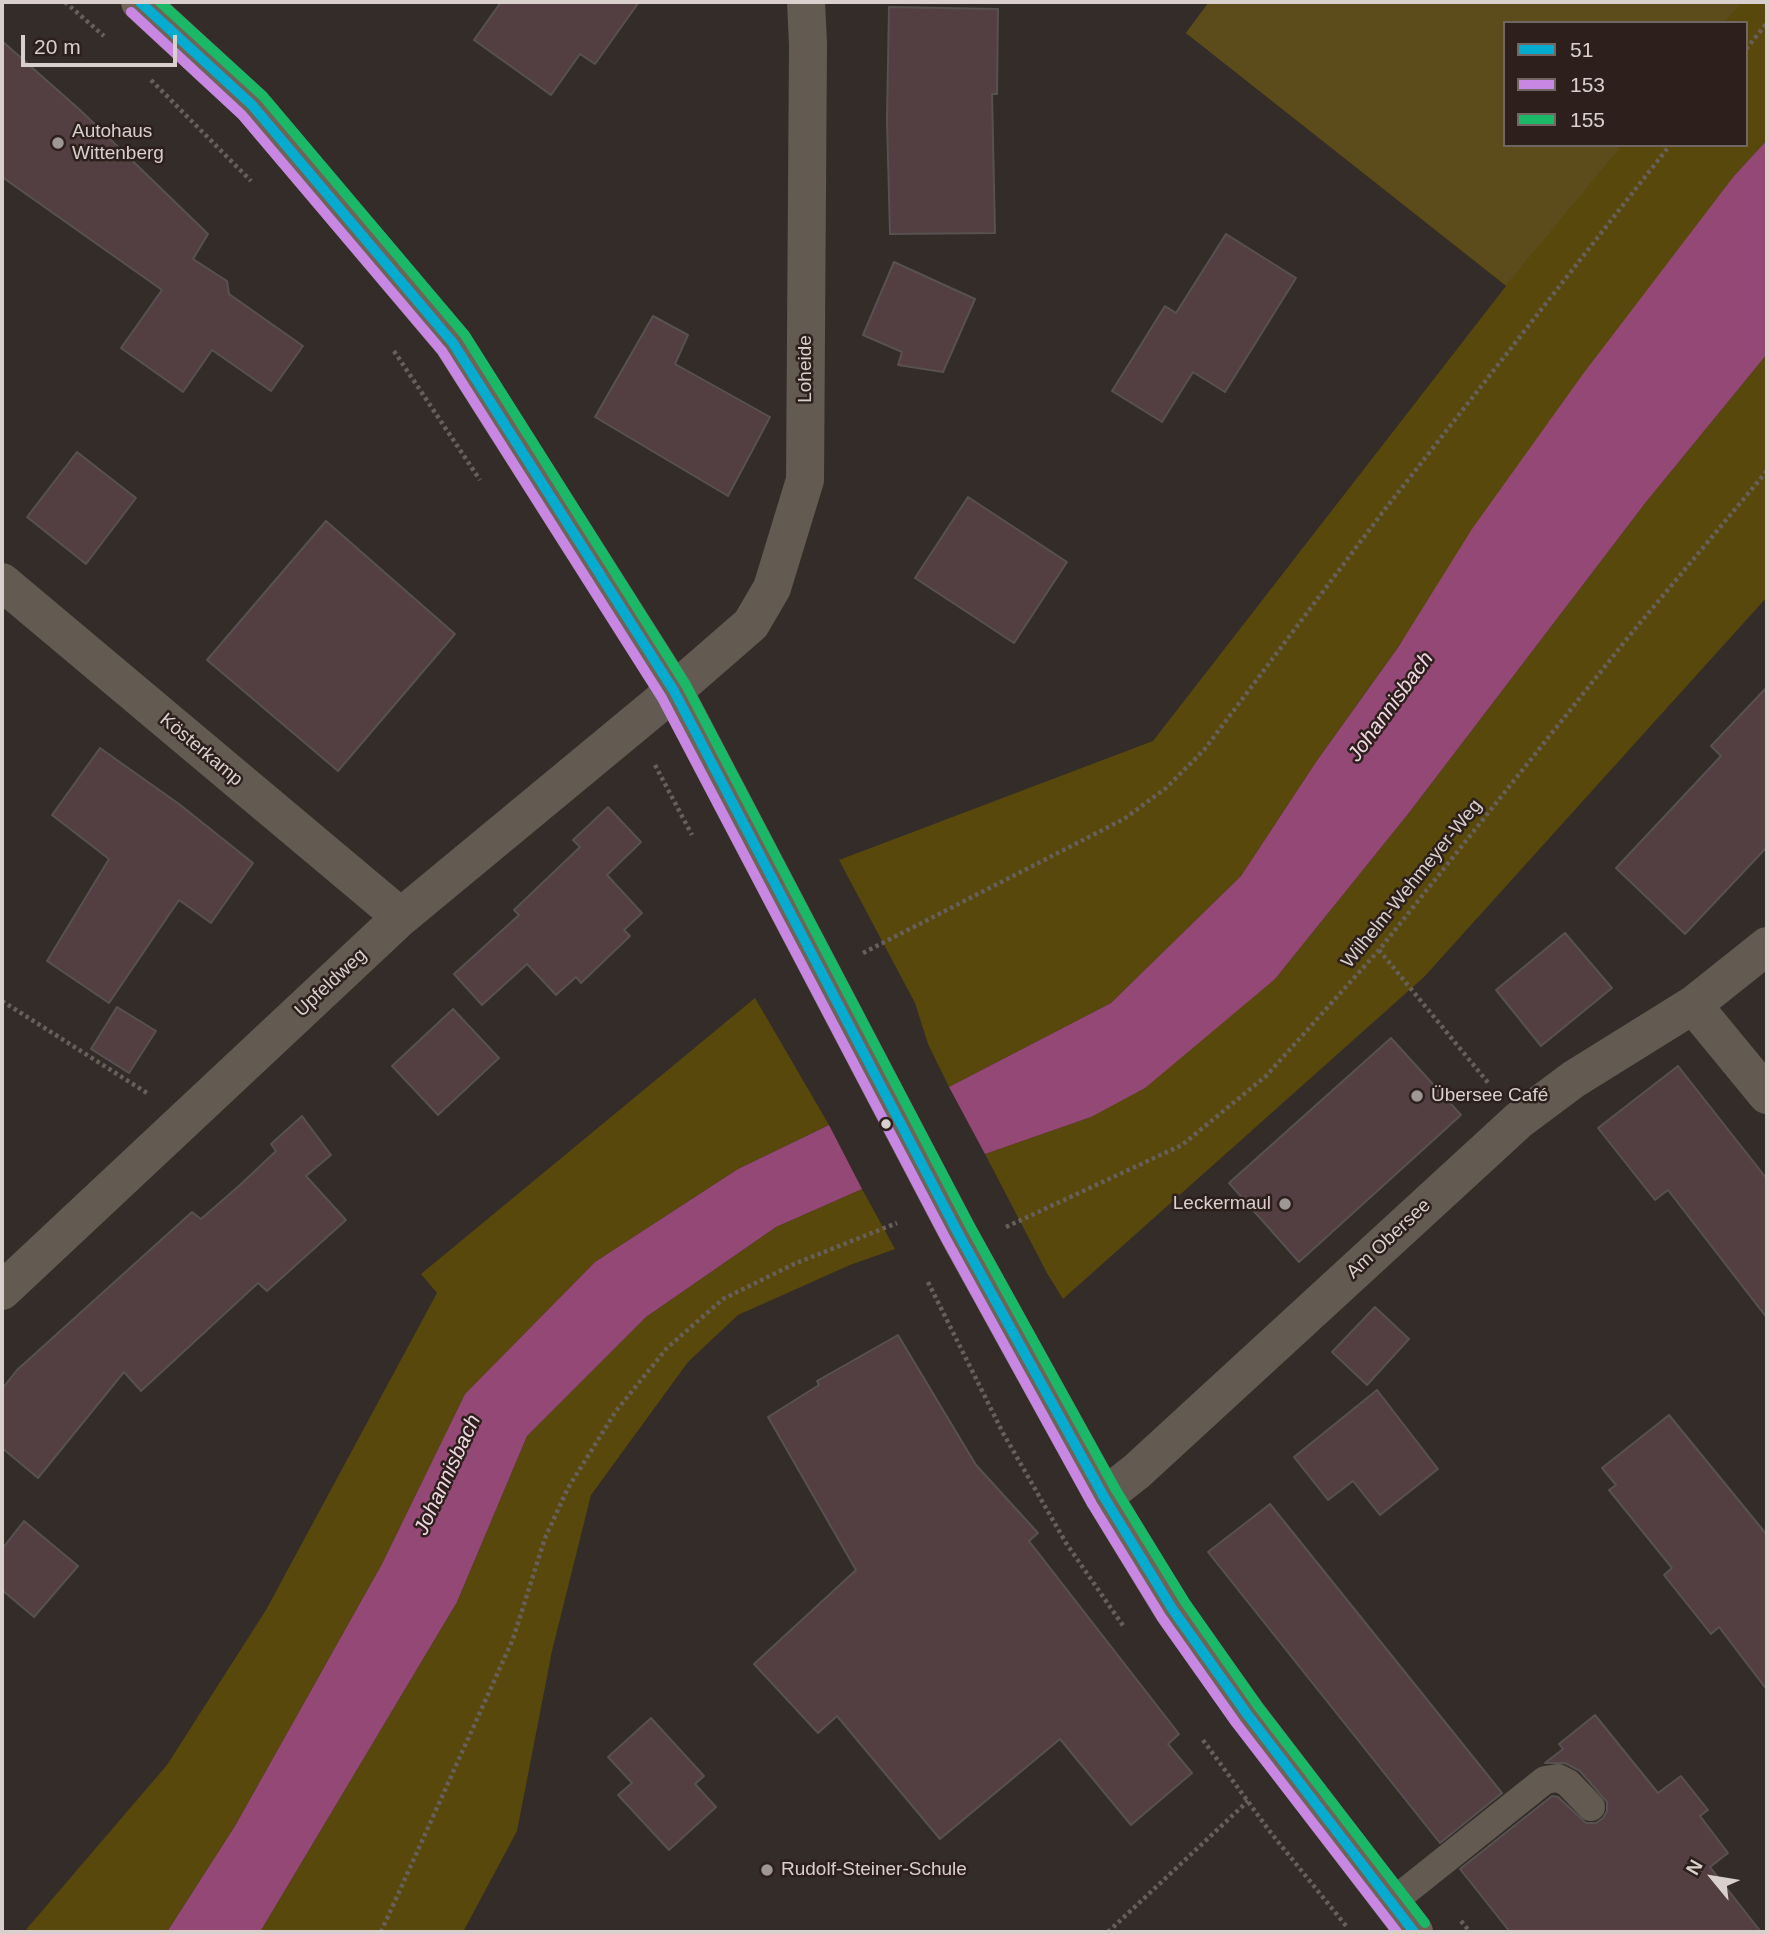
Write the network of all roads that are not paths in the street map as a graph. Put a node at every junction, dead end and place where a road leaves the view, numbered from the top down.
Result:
1 (140, 2) edge
2 (806, 2) edge
3 (2, 582) edge
4 (674, 691) junction
5 (401, 917) junction
6 (1767, 946) edge
7 (1693, 1005) junction
8 (1767, 1095) edge
9 (2, 1291) edge
10 (1104, 1497) junction
11 (1591, 1807) dead end
12 (1403, 1918) edge

1 - 4 main road
2 - 4 street, Loheide
3 - 5 street, Kösterkamp
4 - 5 street, Upfeldweg
4 - 10 main road
5 - 9 street, Upfeldweg
6 - 7 street, Am Obersee
7 - 8 street
7 - 10 street, Am Obersee
10 - 12 main road
11 - 12 lane

